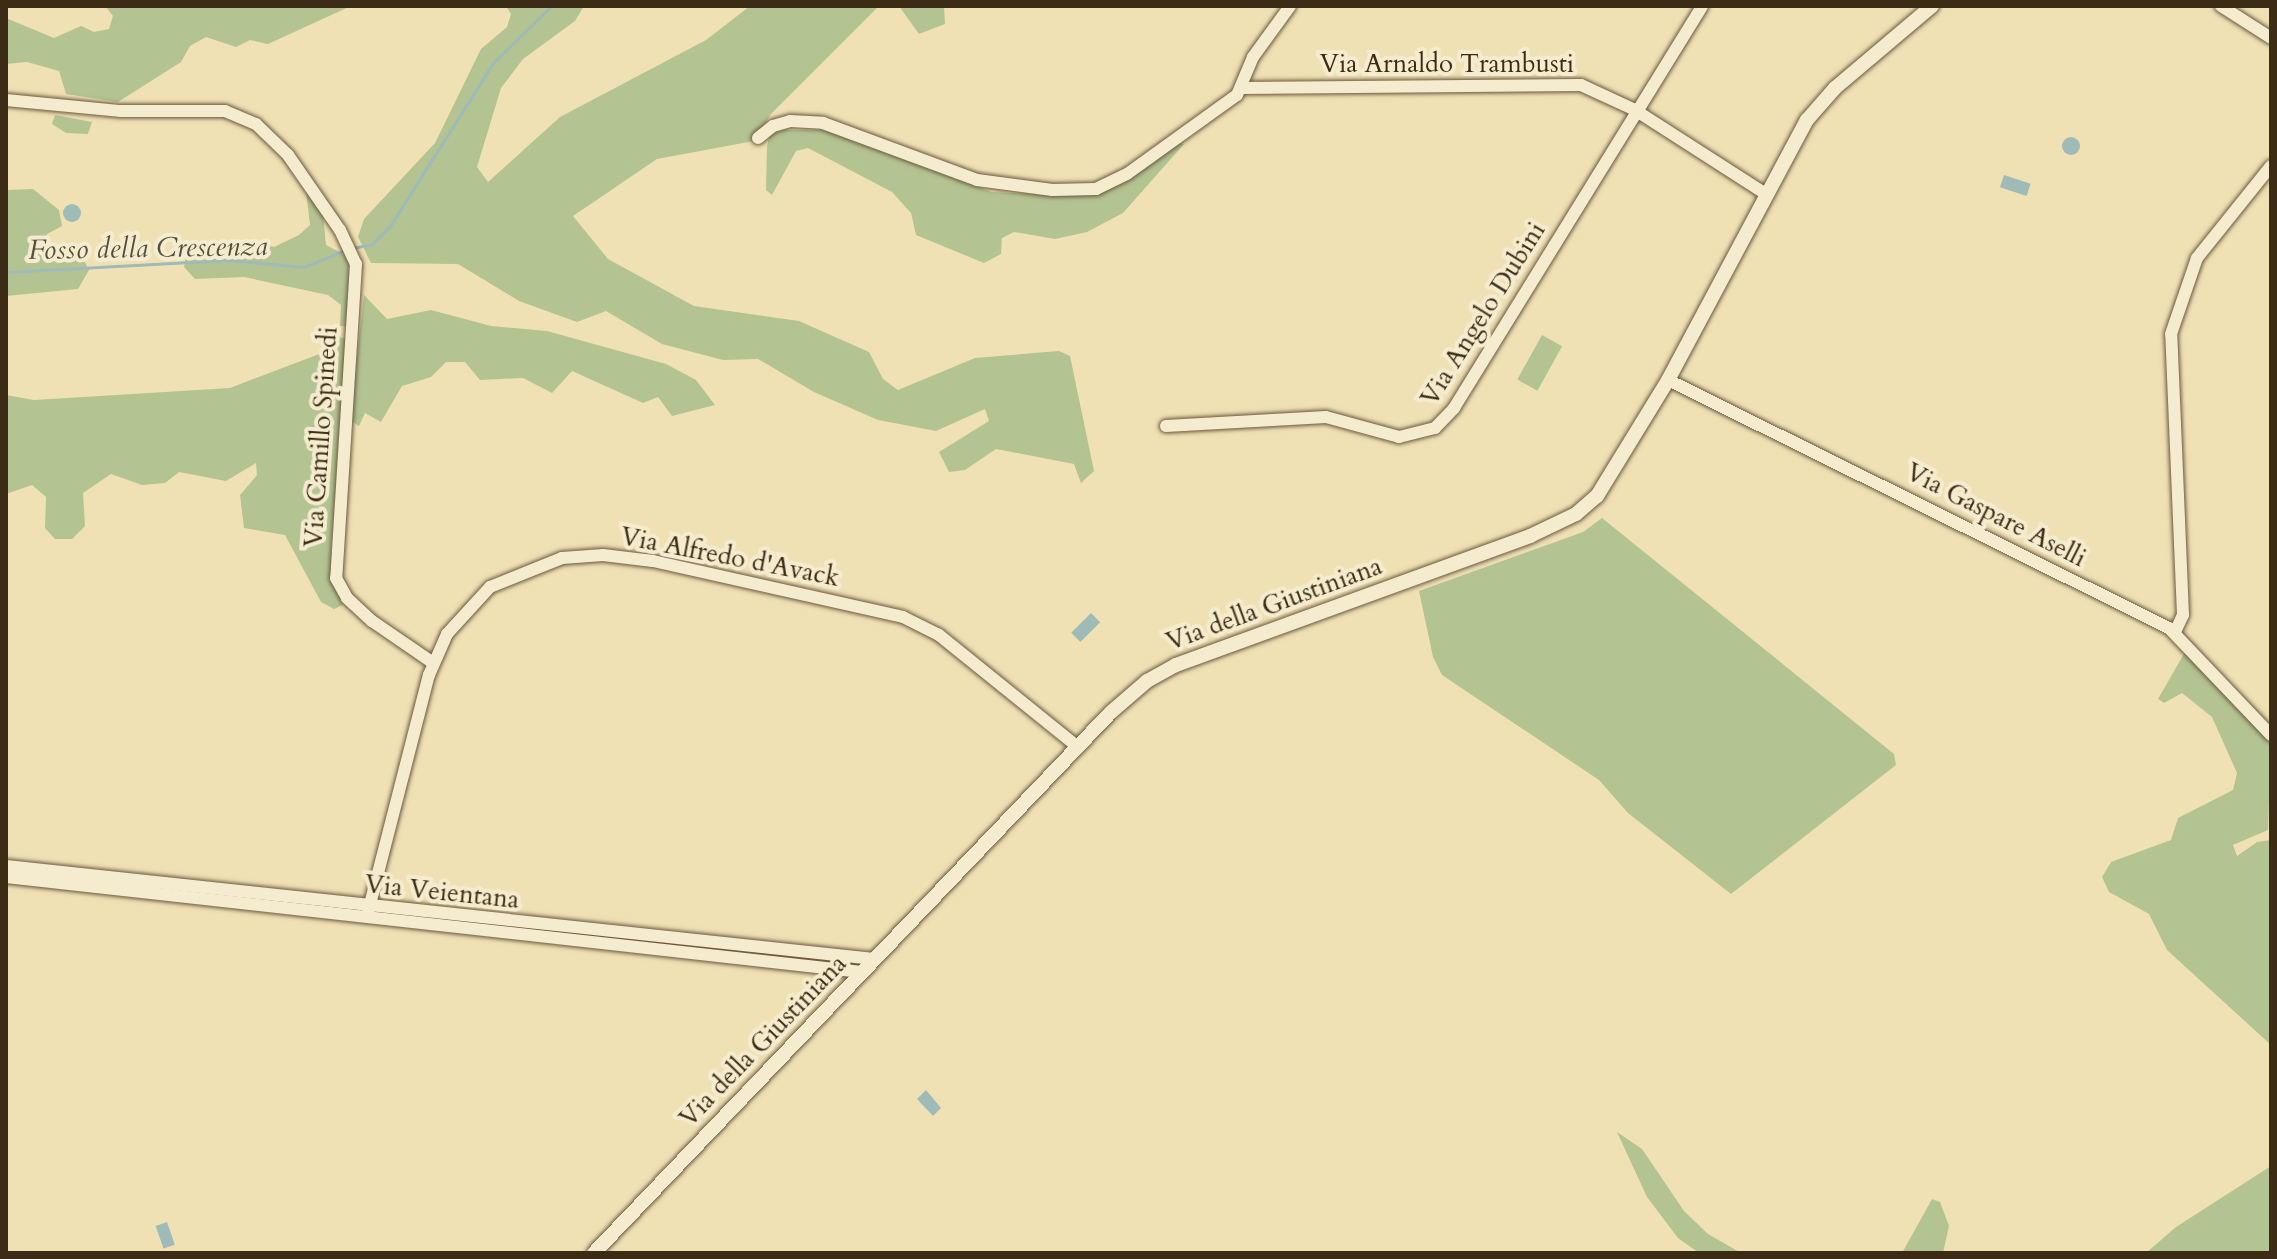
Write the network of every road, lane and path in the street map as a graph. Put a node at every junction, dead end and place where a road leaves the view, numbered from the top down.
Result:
1 (1290, 6) edge
2 (1702, 6) edge
3 (1932, 6) edge
4 (2221, 6) edge
5 (2271, 38) edge
6 (1241, 88) junction
7 (6, 100) edge
8 (1635, 110) junction
9 (758, 138) dead end
10 (2271, 166) edge
11 (1766, 194) junction
12 (1668, 380) junction
13 (1166, 426) dead end
14 (2175, 632) junction
15 (433, 663) junction
16 (2271, 735) edge
17 (1078, 747) junction
18 (6, 866) edge
19 (6, 877) edge
20 (368, 911) junction
21 (874, 959) junction
22 (862, 972) junction
23 (594, 1253) edge

1 - 6 street
2 - 8 street, Via Angelo Dubini
3 - 11 street, Via della Giustiniana
4 - 5 street
6 - 8 street, Via Arnaldo Trambusti
6 - 9 street
7 - 15 street, Via Camillo Spinedi
8 - 11 street, Via Arnaldo Trambusti
8 - 13 street, Via Angelo Dubini
10 - 14 street
11 - 12 street, Via della Giustiniana
12 - 14 street, Via Gaspare Aselli
12 - 17 street, Via della Giustiniana
14 - 16 street, Via Gaspare Aselli
15 - 17 street, Via Alfredo d'Avack
15 - 20 street, Via Alfredo d'Avack
17 - 21 street, Via della Giustiniana
18 - 20 street, Via Veientana
19 - 20 street, Via Veientana
20 - 21 street, Via Veientana
20 - 22 street, Via Veientana
21 - 22 street, Via della Giustiniana
22 - 23 street, Via della Giustiniana

